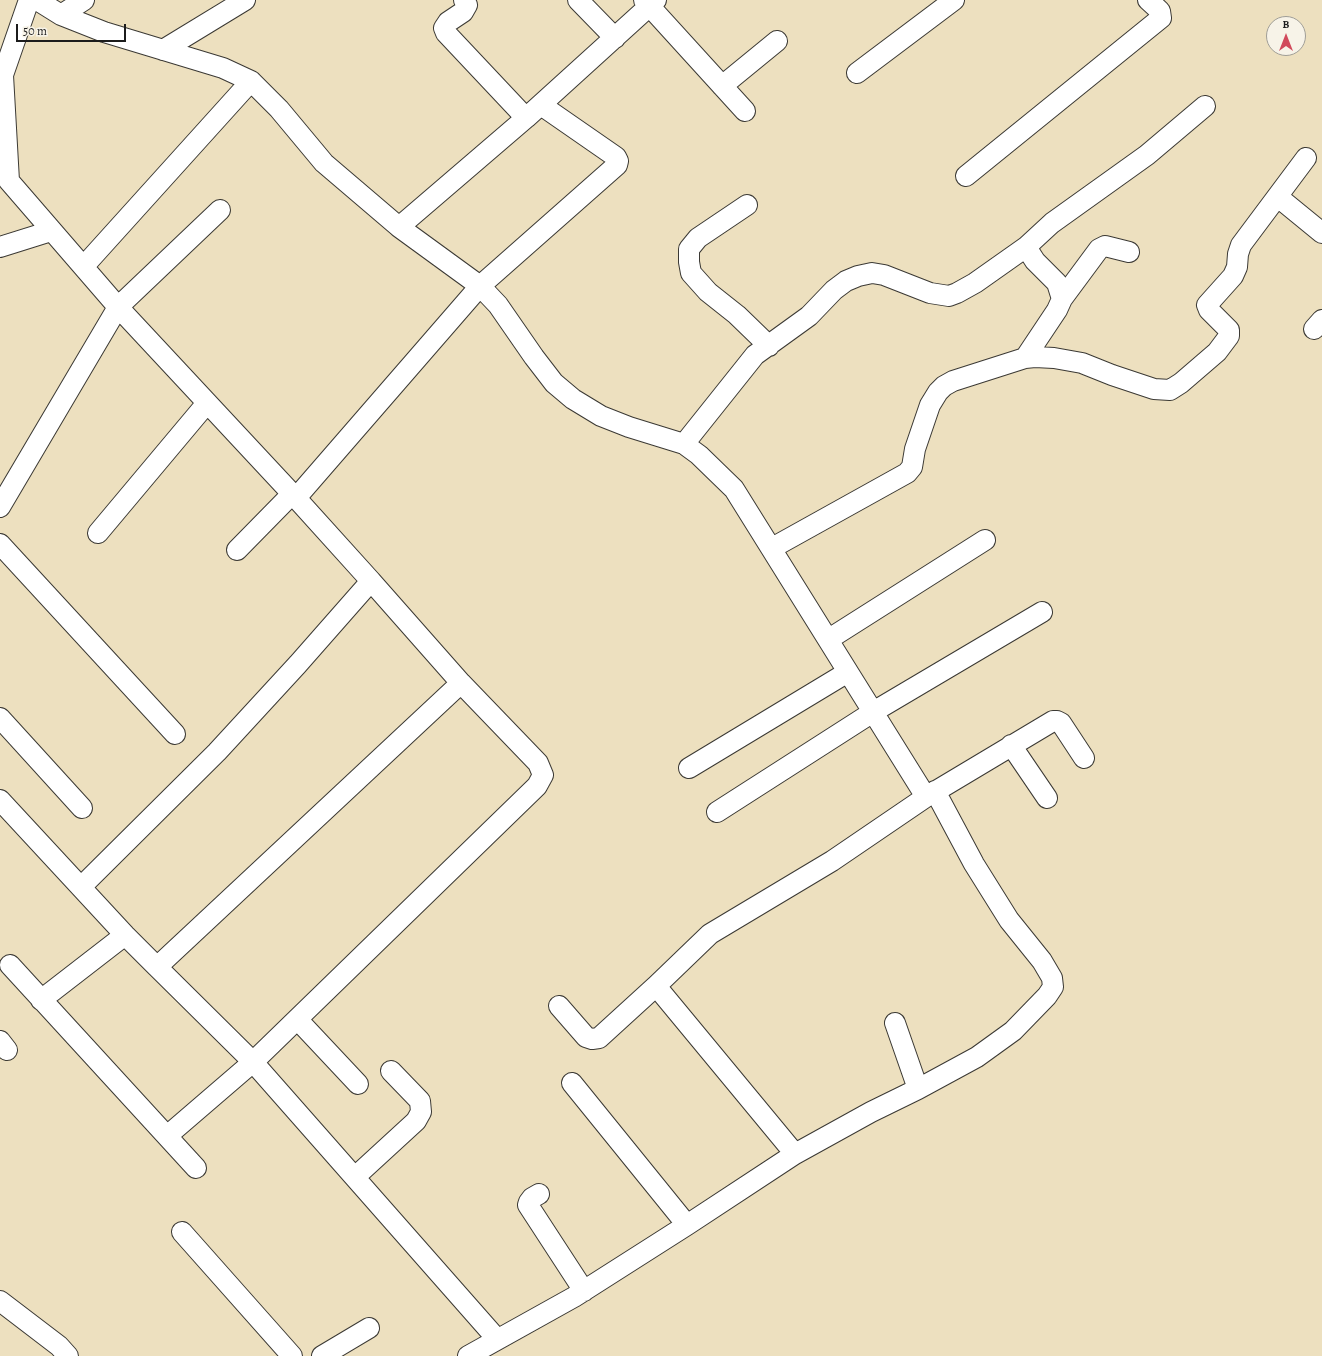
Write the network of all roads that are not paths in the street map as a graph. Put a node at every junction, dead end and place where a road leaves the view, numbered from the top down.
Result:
1 (29, 0) edge
2 (37, 0) edge
3 (84, 0) edge
4 (245, 0) edge
5 (464, 0) edge
6 (578, 0) edge
7 (954, 0) edge
8 (1148, 0) edge
9 (650, 2) edge
10 (61, 15) junction
11 (615, 38) junction
12 (777, 41) dead end
13 (163, 50) junction
14 (857, 73) dead end
15 (251, 81) junction
16 (722, 86) junction
17 (541, 105) junction
18 (1205, 106) dead end
19 (745, 112) dead end
20 (526, 118) junction
21 (3, 122) edge
22 (1306, 158) dead end
23 (966, 176) dead end
24 (5, 180) edge
25 (1278, 196) junction
26 (747, 204) dead end
27 (220, 210) dead end
28 (399, 227) junction
29 (51, 231) junction
30 (1322, 233) edge
31 (0, 246) edge
32 (1026, 247) junction
33 (1129, 252) dead end
34 (84, 266) junction
35 (480, 286) junction
36 (1062, 299) junction
37 (118, 307) junction
38 (769, 346) junction
39 (1025, 358) junction
40 (207, 402) junction
41 (684, 444) junction
42 (294, 496) junction
43 (0, 507) edge
44 (98, 533) dead end
45 (985, 540) dead end
46 (0, 544) edge
47 (772, 548) junction
48 (237, 550) dead end
49 (371, 581) junction
50 (1042, 612) dead end
51 (829, 639) junction
52 (848, 672) junction
53 (461, 683) junction
54 (873, 712) junction
55 (0, 718) edge
56 (175, 734) dead end
57 (1011, 745) junction
58 (1084, 758) dead end
59 (689, 768) dead end
60 (931, 794) junction
61 (1047, 798) dead end
62 (0, 800) edge
63 (82, 808) dead end
64 (717, 812) dead end
65 (81, 887) junction
66 (125, 935) junction
67 (10, 965) dead end
68 (157, 967) junction
69 (656, 986) junction
70 (41, 1000) junction
71 (559, 1006) dead end
72 (297, 1019) junction
73 (895, 1023) dead end
74 (253, 1062) junction
75 (391, 1071) dead end
76 (572, 1083) dead end
77 (358, 1084) dead end
78 (918, 1089) junction
79 (167, 1136) junction
80 (795, 1154) junction
81 (196, 1168) dead end
82 (354, 1177) junction
83 (539, 1194) dead end
84 (687, 1225) junction
85 (182, 1232) dead end
86 (584, 1291) junction
87 (0, 1301) edge
88 (369, 1328) dead end
89 (497, 1339) junction
90 (68, 1356) edge
91 (292, 1356) edge
92 (322, 1356) edge
93 (468, 1356) edge

1 - 21 street
2 - 10 street
3 - 10 street
4 - 13 street
5 - 20 street
6 - 11 street
7 - 14 street
8 - 23 street
9 - 11 street
9 - 16 street
10 - 13 street
11 - 17 street
12 - 16 street
13 - 15 street
15 - 28 street
15 - 34 street
16 - 19 street
17 - 20 street
17 - 35 street
18 - 32 street
20 - 28 street
21 - 24 street
22 - 25 street
24 - 29 street
25 - 30 street
25 - 39 street
26 - 38 street
27 - 37 street
28 - 35 street
29 - 31 street
29 - 34 street
32 - 36 street
32 - 38 street
33 - 36 street
34 - 37 street
35 - 41 street
35 - 42 street
36 - 39 street
37 - 40 street
37 - 43 street
38 - 41 street
39 - 47 street
40 - 42 street
40 - 44 street
41 - 47 street
42 - 48 street
42 - 49 street
45 - 51 street
46 - 56 street
47 - 51 street
49 - 53 street
49 - 65 street
50 - 54 street
51 - 52 street
52 - 54 street
52 - 59 street
53 - 68 street
53 - 72 street
54 - 60 street
54 - 64 street
55 - 63 street
57 - 58 street
57 - 60 street
57 - 61 street
60 - 69 street
60 - 78 street
62 - 65 street
65 - 66 street
66 - 68 street
66 - 70 street
67 - 70 street
68 - 74 street
69 - 71 street
69 - 80 street
70 - 79 street
72 - 74 street
72 - 77 street
73 - 78 street
74 - 79 street
74 - 82 street
75 - 82 street
76 - 84 street
78 - 80 street
79 - 81 street
80 - 84 street
82 - 89 street
83 - 86 street
84 - 86 street
85 - 91 street
86 - 89 street
87 - 90 street
88 - 92 street
89 - 93 street

